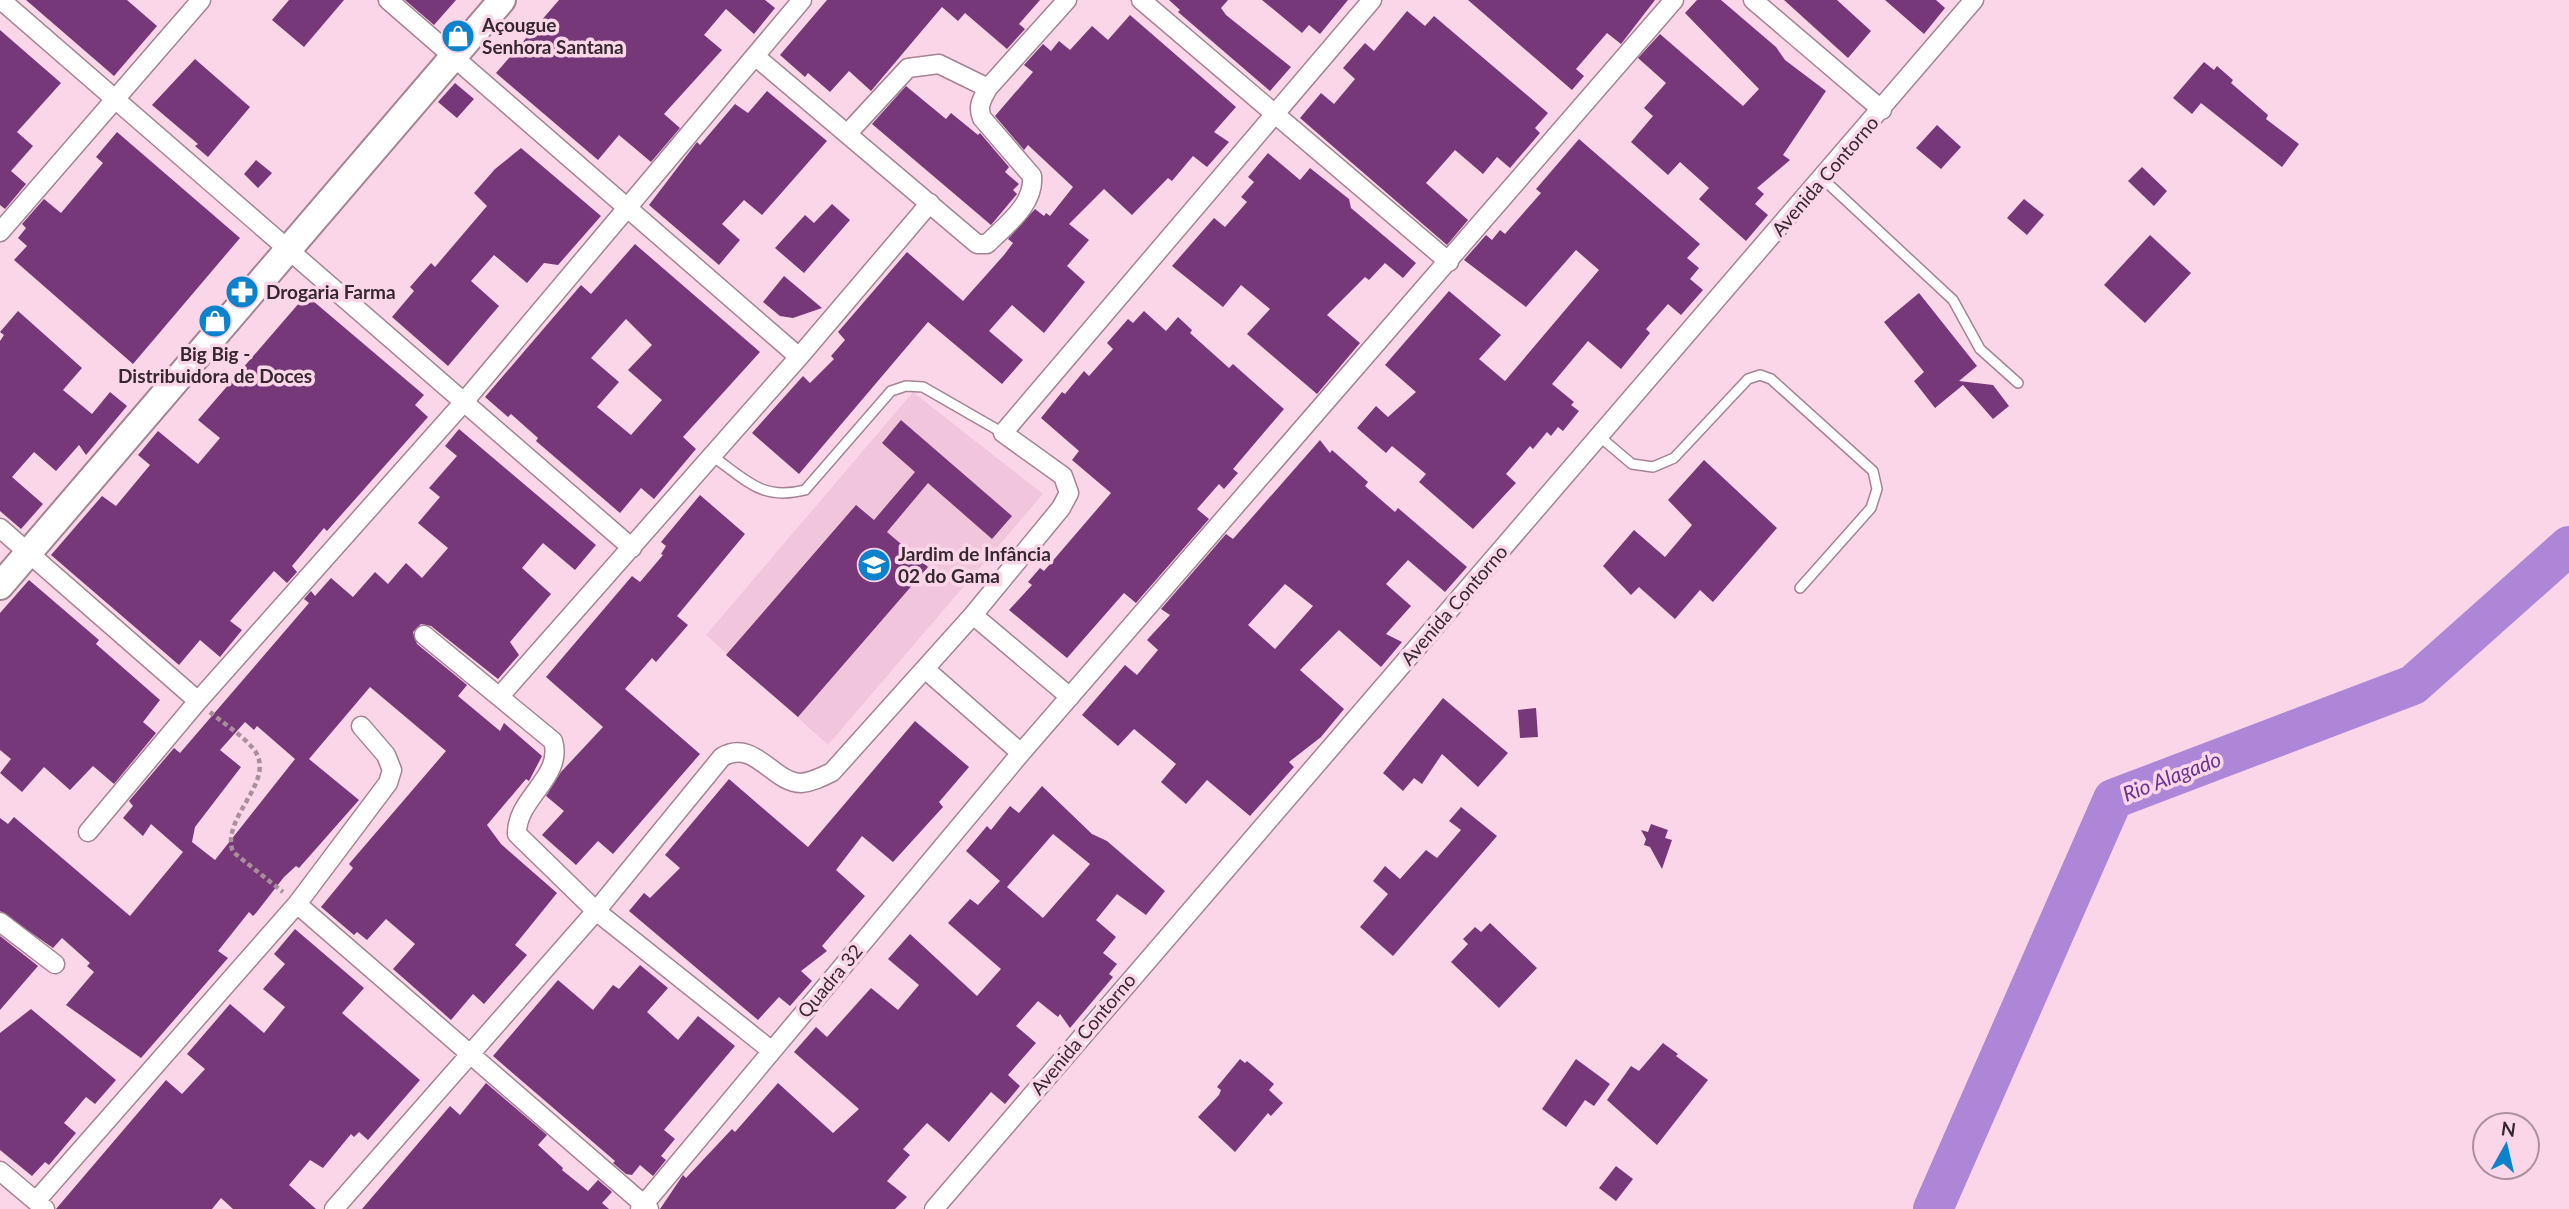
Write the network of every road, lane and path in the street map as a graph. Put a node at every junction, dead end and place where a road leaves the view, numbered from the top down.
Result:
1 (1, 0) edge
2 (388, 0) edge
3 (502, 0) edge
4 (802, 0) edge
5 (1067, 0) edge
6 (1141, 0) edge
7 (1372, 0) edge
8 (1674, 0) edge
9 (1753, 0) edge
10 (1974, 0) edge
11 (198, 1) edge
12 (454, 55) junction
13 (755, 55) junction
14 (988, 88) junction
15 (116, 98) junction
16 (1882, 110) junction
17 (1275, 111) junction
18 (847, 134) junction
19 (1822, 179) junction
20 (930, 203) junction
21 (628, 206) junction
22 (0, 232) edge
23 (287, 251) junction
24 (1449, 262) junction
25 (799, 357) junction
26 (2018, 383) dead end
27 (463, 403) junction
28 (1003, 433) junction
29 (1600, 437) junction
30 (712, 456) junction
31 (0, 528) edge
32 (632, 548) junction
33 (29, 552) junction
34 (0, 586) edge
35 (1800, 588) dead end
36 (973, 615) junction
37 (424, 635) dead end
38 (925, 669) junction
39 (500, 696) junction
40 (1070, 697) junction
41 (198, 701) junction
42 (361, 726) dead end
43 (1021, 753) junction
44 (88, 832) dead end
45 (297, 904) junction
46 (596, 911) junction
47 (0, 922) edge
48 (55, 964) dead end
49 (772, 1051) junction
50 (470, 1053) junction
51 (0, 1171) edge
52 (41, 1205) edge
53 (644, 1208) edge
54 (334, 1209) edge
55 (934, 1209) edge

1 - 15 street
2 - 12 street
3 - 12 street
4 - 13 street
5 - 14 street
6 - 17 street
7 - 17 street
8 - 24 street, Quadra 32
9 - 16 street
10 - 16 street, Avenida Contorno
11 - 15 street
12 - 21 street
12 - 23 street
13 - 18 street
13 - 21 street
14 - 18 street
14 - 20 street
15 - 22 street
15 - 23 street
16 - 19 street, Avenida Contorno
17 - 24 street
17 - 28 street
18 - 20 street
19 - 26 lane
19 - 29 street, Avenida Contorno
20 - 25 street
21 - 25 street
21 - 27 street
23 - 27 street
23 - 33 street
24 - 40 street, Quadra 32
25 - 30 street
27 - 32 street
27 - 41 street
28 - 30 lane
28 - 36 street
29 - 35 lane
29 - 55 street, Avenida Contorno
30 - 32 street
31 - 33 street
32 - 39 street
33 - 34 street
33 - 41 street
36 - 38 street
36 - 40 street
37 - 39 street
38 - 43 street
38 - 46 street
39 - 46 street
40 - 43 street, Quadra 32
41 - 44 street
41 - 45 path
42 - 45 street
43 - 49 street, Quadra 32
45 - 50 street
45 - 52 street
46 - 49 street
46 - 50 street
47 - 48 street
49 - 53 street, Quadra 32
50 - 53 street
50 - 54 street
51 - 52 street

